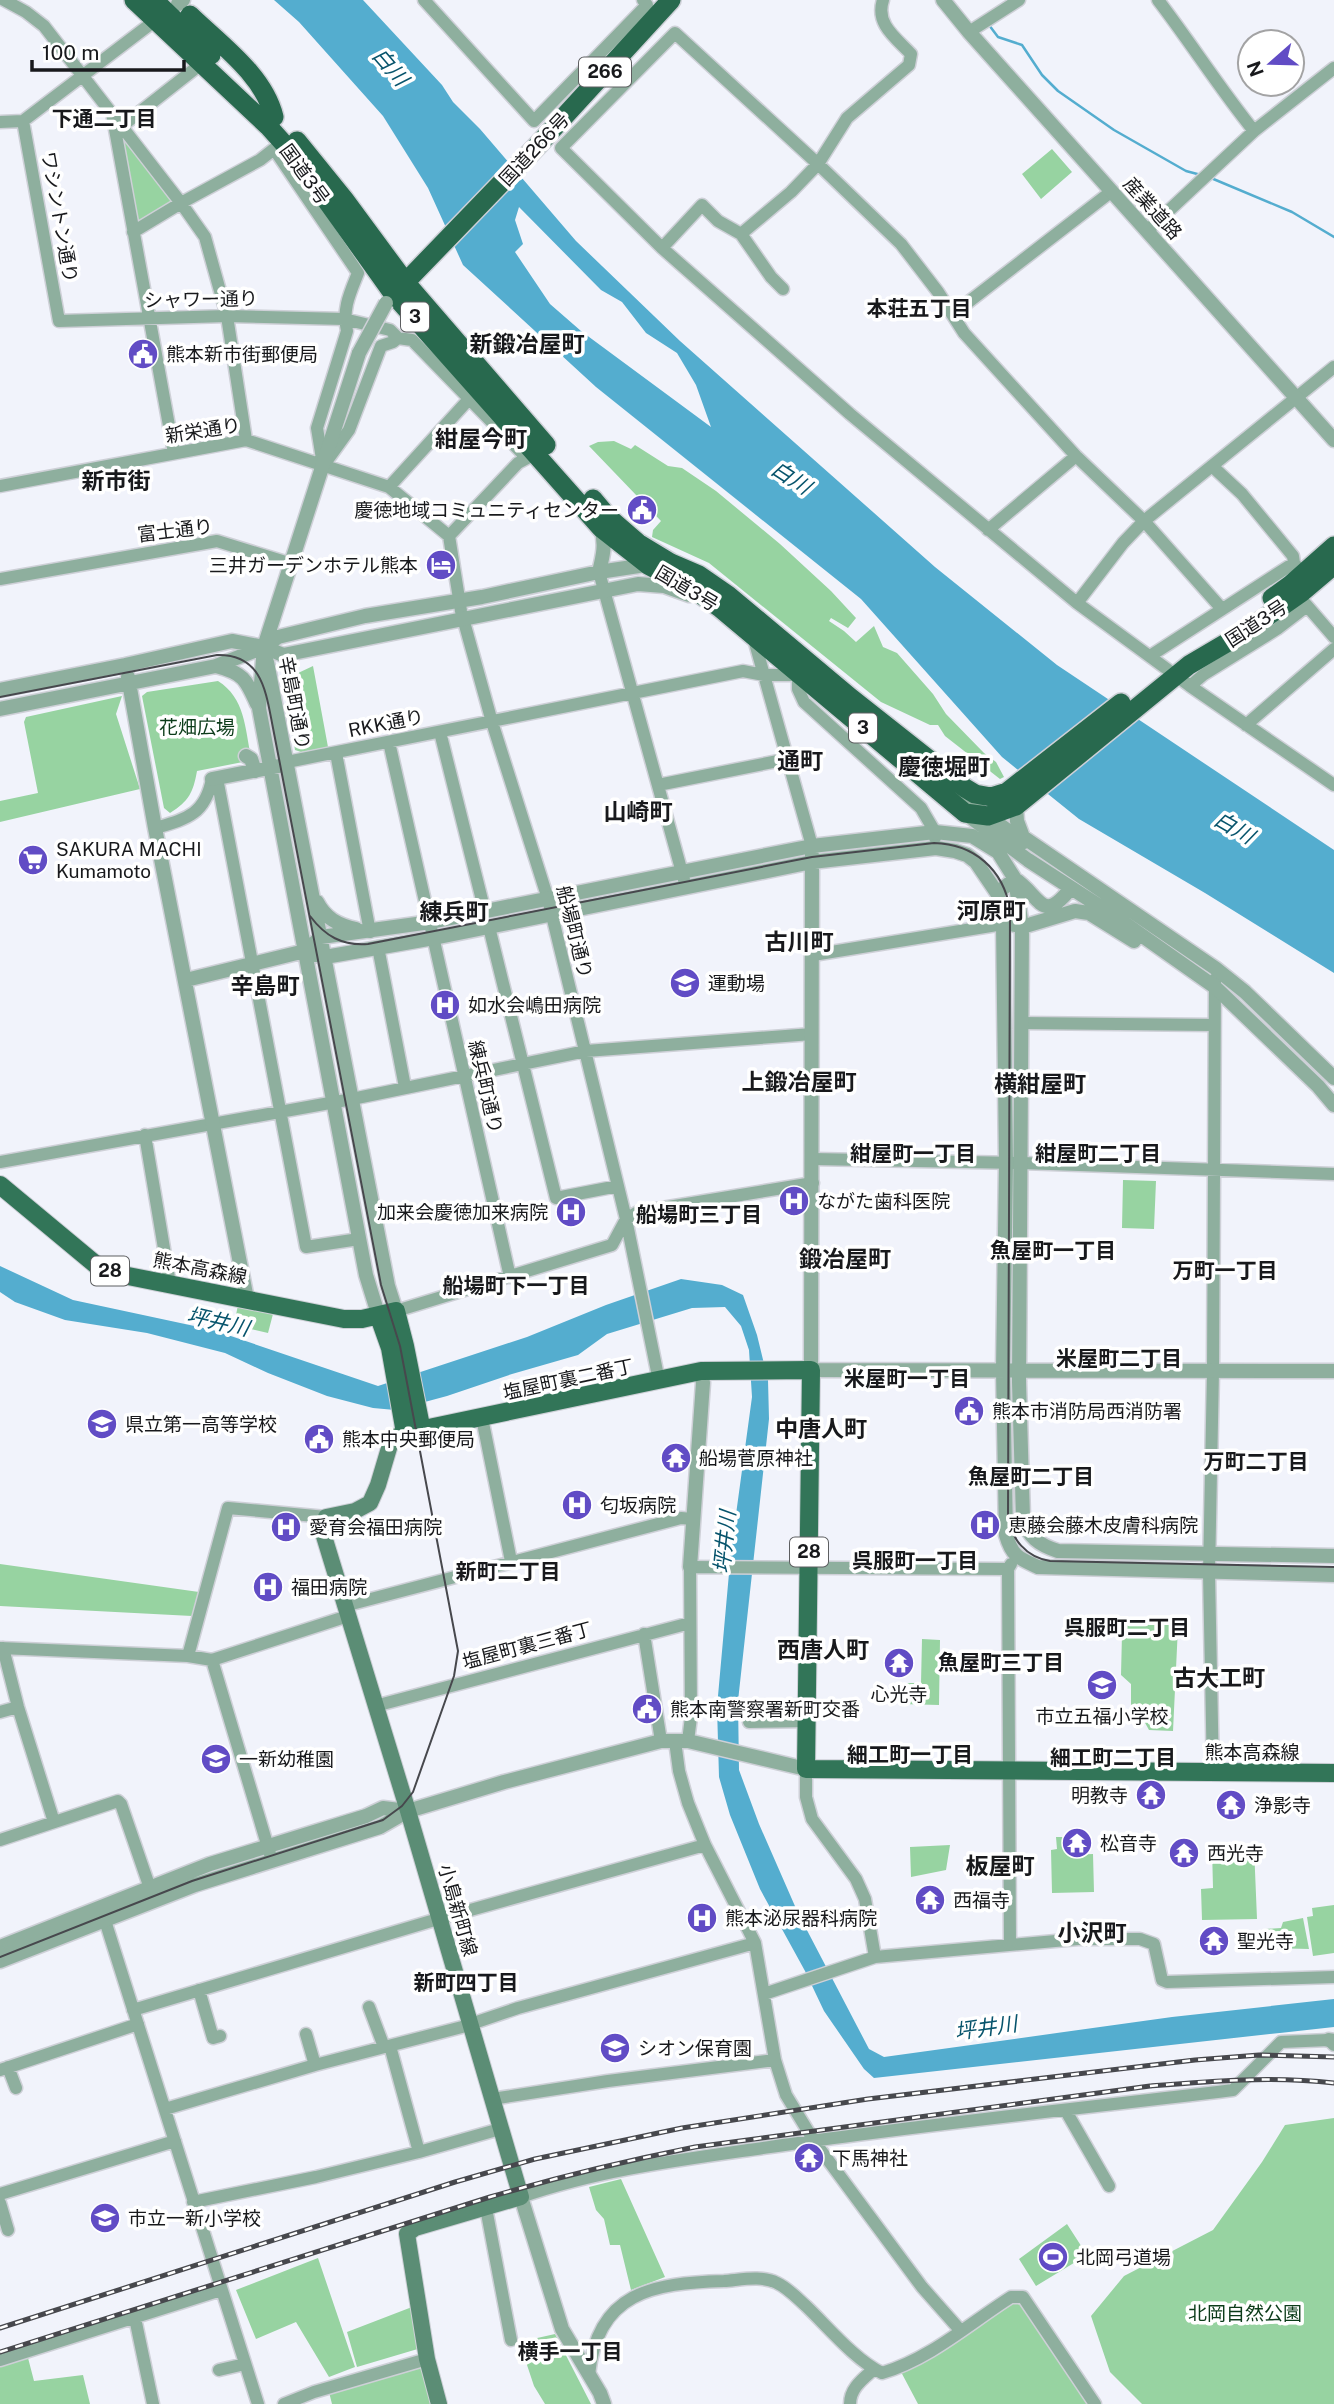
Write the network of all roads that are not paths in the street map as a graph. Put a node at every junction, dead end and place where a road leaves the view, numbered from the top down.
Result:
1 (4, 0) edge
2 (134, 0) edge
3 (424, 0) edge
4 (643, 0) edge
5 (671, 0) edge
6 (883, 0) edge
7 (943, 0) edge
8 (1019, 0) edge
9 (1158, 0) edge
10 (169, 6) edge
11 (969, 33) junction
12 (201, 64) junction
13 (1334, 68) edge
14 (82, 77) junction
15 (112, 113) junction
16 (23, 121) junction
17 (0, 122) edge
18 (122, 126) junction
19 (1254, 131) junction
20 (818, 164) junction
21 (1112, 191) junction
22 (181, 203) junction
23 (1147, 230) junction
24 (133, 232) junction
25 (741, 234) junction
26 (662, 248) junction
27 (783, 289) dead end
28 (395, 293) junction
29 (953, 314) junction
30 (227, 316) junction
31 (344, 319) junction
32 (149, 320) junction
33 (60, 321) joint
34 (398, 338) junction
35 (1334, 367) edge
36 (1297, 396) junction
37 (470, 398) junction
38 (246, 440) junction
39 (1334, 440) edge
40 (174, 453) junction
41 (532, 456) junction
42 (1076, 456) junction
43 (323, 465) junction
44 (1212, 466) junction
45 (0, 486) edge
46 (389, 487) junction
47 (1144, 521) junction
48 (605, 523) junction
49 (988, 530) junction
50 (449, 536) junction
51 (618, 542) junction
52 (1334, 545) edge
53 (671, 563) junction
54 (292, 564) junction
55 (648, 565) junction
56 (1334, 565) edge
57 (1298, 568) junction
58 (606, 571) junction
59 (0, 579) edge
60 (603, 590) junction
61 (459, 601) junction
62 (1303, 601) junction
63 (1077, 603) junction
64 (720, 608) junction
65 (1222, 609) junction
66 (465, 625) junction
67 (753, 636) junction
68 (1334, 637) edge
69 (264, 647) junction
70 (1334, 649) edge
71 (1150, 656) junction
72 (125, 665) junction
73 (216, 666) junction
74 (764, 675) junction
75 (799, 675) junction
76 (1169, 679) junction
77 (129, 683) junction
78 (0, 690) edge
79 (632, 694) junction
80 (259, 708) junction
81 (0, 709) edge
82 (492, 723) junction
83 (1246, 724) junction
84 (440, 732) junction
85 (389, 742) junction
86 (336, 753) junction
87 (246, 756) dead end
88 (788, 759) junction
89 (287, 762) junction
90 (271, 768) junction
91 (255, 771) junction
92 (215, 779) junction
93 (657, 785) junction
94 (1334, 785) edge
95 (1003, 807) junction
96 (965, 813) junction
97 (155, 828) junction
98 (934, 832) junction
99 (812, 846) junction
100 (936, 848) junction
101 (1033, 854) junction
102 (812, 862) junction
103 (682, 872) junction
104 (1015, 879) junction
105 (686, 887) junction
106 (310, 888) junction
107 (1071, 888) junction
108 (997, 893) junction
109 (548, 899) junction
110 (485, 912) junction
111 (551, 915) junction
112 (431, 922) junction
113 (1003, 924) junction
114 (489, 927) junction
115 (1022, 927) junction
116 (370, 932) junction
117 (321, 937) junction
118 (434, 938) junction
119 (378, 947) junction
120 (305, 951) junction
121 (813, 955) junction
122 (325, 957) junction
123 (252, 964) junction
124 (1215, 968) junction
125 (1191, 970) junction
126 (186, 979) junction
127 (1215, 987) junction
128 (1022, 1023) junction
129 (1214, 1025) junction
130 (812, 1034) junction
131 (586, 1051) junction
132 (523, 1063) junction
133 (463, 1075) junction
134 (1334, 1079) edge
135 (405, 1087) junction
136 (352, 1099) junction
137 (332, 1101) junction
138 (1334, 1105) edge
139 (280, 1111) junction
140 (213, 1122) junction
141 (145, 1135) junction
142 (813, 1159) junction
143 (0, 1162) edge
144 (1006, 1163) junction
145 (1022, 1163) junction
146 (1212, 1170) junction
147 (1334, 1174) edge
148 (813, 1183) junction
149 (0, 1185) edge
150 (618, 1186) junction
151 (626, 1219) junction
152 (359, 1239) junction
153 (510, 1277) junction
154 (170, 1284) junction
155 (247, 1299) junction
156 (387, 1314) junction
157 (811, 1370) junction
158 (1003, 1370) junction
159 (1019, 1370) junction
160 (701, 1371) junction
161 (1213, 1371) junction
162 (1334, 1371) edge
163 (659, 1381) junction
164 (482, 1418) junction
165 (413, 1432) junction
166 (326, 1517) junction
167 (692, 1519) junction
168 (1209, 1556) junction
169 (1334, 1556) edge
170 (512, 1561) junction
171 (1012, 1563) junction
172 (690, 1567) junction
173 (809, 1568) junction
174 (1209, 1573) junction
175 (1334, 1575) edge
176 (346, 1611) junction
177 (690, 1623) junction
178 (644, 1634) junction
179 (1, 1648) edge
180 (188, 1656) junction
181 (212, 1660) junction
182 (375, 1706) junction
183 (18, 1707) junction
184 (0, 1712) edge
185 (807, 1721) junction
186 (749, 1722) dead end
187 (675, 1741) junction
188 (806, 1769) junction
189 (1008, 1770) junction
190 (1213, 1773) junction
191 (1334, 1773) edge
192 (408, 1811) junction
193 (54, 1822) junction
194 (0, 1840) edge
195 (705, 1845) junction
196 (270, 1853) junction
197 (152, 1894) junction
198 (103, 1914) junction
199 (438, 1919) junction
200 (755, 1944) junction
201 (1010, 1944) junction
202 (0, 1947) edge
203 (875, 1957) junction
204 (0, 1962) edge
205 (1334, 1977) edge
206 (199, 1990) junction
207 (764, 1994) junction
208 (369, 2007) dead end
209 (133, 2010) junction
210 (138, 2024) junction
211 (470, 2024) junction
212 (306, 2034) dead end
213 (220, 2036) dead end
214 (1332, 2042) edge
215 (387, 2047) junction
216 (775, 2060) junction
217 (315, 2065) junction
218 (4, 2068) edge
219 (16, 2088) dead end
220 (492, 2099) junction
221 (165, 2109) junction
222 (1066, 2111) junction
223 (500, 2129) junction
224 (814, 2140) junction
225 (175, 2141) junction
226 (419, 2152) junction
227 (1109, 2186) dead end
228 (0, 2194) edge
229 (521, 2197) junction
230 (193, 2202) junction
231 (0, 2203) edge
232 (485, 2208) junction
233 (8, 2230) dead end
234 (221, 2290) junction
235 (135, 2318) junction
236 (960, 2330) junction
237 (511, 2340) dead end
238 (427, 2358) junction
239 (0, 2360) edge
240 (245, 2364) junction
241 (874, 2369) junction
242 (219, 2371) dead end
243 (589, 2375) junction
244 (153, 2404) edge
245 (258, 2404) edge
246 (284, 2404) edge
247 (439, 2404) edge
248 (604, 2404) edge
249 (850, 2404) edge
250 (1095, 2404) edge

1 - 14 street
2 - 10 highway, 国道3号 / 3
3 - 4 street
5 - 28 highway, 国道266号 / 266
6 - 20 street
7 - 11 street, 産業道路
8 - 11 street
9 - 19 street
10 - 12 highway, 国道3号 / 3
10 - 14 street
10 - 28 highway, 国道3号 / 3
11 - 21 street, 産業道路
12 - 18 street
12 - 28 highway, 国道3号 / 3
13 - 19 street
14 - 15 street
14 - 16 street
15 - 18 street
15 - 24 street
16 - 17 street
16 - 33 street, ワシントン通り
18 - 22 street
19 - 23 street
20 - 25 street
20 - 26 street
20 - 29 street
21 - 23 street, 産業道路
21 - 29 street
22 - 24 street
22 - 30 street
22 - 31 street
23 - 36 street, 産業道路
24 - 32 street
25 - 26 street
25 - 27 street
26 - 49 street
28 - 41 highway, 国道3号 / 3
28 - 43 street, bridge
28 - 48 highway, 国道3号 / 3
29 - 42 street
30 - 31 street, シャワー通り
30 - 32 street, シャワー通り
30 - 38 street
31 - 34 street, シャワー通り
31 - 43 street
32 - 33 street, シャワー通り
32 - 40 street
34 - 37 street, シャワー通り
34 - 43 street
35 - 36 street
36 - 39 street, 産業道路
36 - 44 street
37 - 41 street, シャワー通り
37 - 46 street
38 - 40 street, 新栄通り
38 - 43 street, 新栄通り
40 - 45 street, 新栄通り
41 - 48 highway, 国道3号 / 3
41 - 50 street
42 - 47 street
42 - 49 street
43 - 46 street, 新栄通り
43 - 54 street
44 - 47 street
44 - 57 street
46 - 50 street
47 - 63 street
47 - 65 street
48 - 51 highway, 国道3号 / 3
48 - 53 highway, 国道3号 / 3
48 - 58 street
49 - 63 street
50 - 61 street, 船場町通り
51 - 55 highway, 国道3号 / 3
51 - 58 street
52 - 57 highway, 国道3号
53 - 55 street
53 - 95 highway, 国道3号 / 3
54 - 59 street, 富士通り
54 - 69 street
55 - 58 street
55 - 64 highway, 国道3号 / 3
56 - 62 highway, 国道3号
57 - 65 street
57 - 76 highway, 国道3号
58 - 60 street
58 - 61 street
60 - 64 street
60 - 66 street
60 - 79 street
61 - 66 street, 船場町通り
61 - 69 street
62 - 68 street
62 - 76 highway, 国道3号
63 - 71 street
64 - 67 highway, 国道3号 / 3
65 - 71 street
66 - 69 street
66 - 82 street, 船場町通り
67 - 74 street
67 - 75 highway, 国道3号 / 3
69 - 72 street
69 - 73 street
69 - 80 street, 辛島町通り
69 - 89 street, 辛島町通り
70 - 83 street
71 - 76 street
72 - 77 street
72 - 78 street
73 - 77 street
73 - 80 street
74 - 75 street, RKK通り
74 - 79 street, RKK通り
74 - 88 street
75 - 96 highway, 国道3号 / 3
75 - 98 street
76 - 83 street
76 - 95 highway, 国道3号
77 - 81 street
77 - 97 street
79 - 82 street, RKK通り
79 - 93 street
80 - 90 street, 辛島町通り
82 - 84 street, RKK通り
82 - 109 street, 船場町通り
83 - 94 street
84 - 85 street, RKK通り
84 - 110 street
85 - 86 street, RKK通り
85 - 112 street, 練兵町通り
86 - 89 street, RKK通り
86 - 116 street
87 - 91 street
88 - 93 street
88 - 99 street
89 - 90 street
89 - 106 street, 辛島町通り
90 - 91 street
90 - 120 street, 辛島町通り
91 - 92 street
92 - 97 street
92 - 123 street
93 - 103 street
95 - 96 highway
95 - 101 street
95 - 101 street
96 - 101 street
97 - 126 street
98 - 99 street
98 - 100 street
98 - 104 street
99 - 102 street
99 - 103 street
100 - 102 street
100 - 108 street
101 - 107 street
101 - 124 street
102 - 105 street
102 - 121 street
103 - 105 street
103 - 109 street
104 - 107 street
104 - 108 street
104 - 115 street
105 - 111 street
106 - 116 street
106 - 117 street, 辛島町通り
107 - 125 street
108 - 113 street
109 - 110 street
109 - 111 street, 船場町通り
110 - 112 street
111 - 114 street
111 - 131 street, 船場町通り
112 - 116 street
112 - 118 street, 練兵町通り
113 - 115 street
113 - 121 street
113 - 144 street
114 - 118 street
114 - 132 street
115 - 125 street
115 - 128 street
116 - 117 street
117 - 120 street
117 - 122 street, 辛島町通り
118 - 119 street
118 - 133 street, 練兵町通り
119 - 122 street
119 - 135 street
120 - 122 street
120 - 123 street
120 - 137 street, 辛島町通り
121 - 130 street
122 - 136 street, 辛島町通り
123 - 126 street
123 - 139 street
124 - 127 street
124 - 134 street
125 - 127 street
126 - 140 street
127 - 129 street
127 - 138 street
128 - 129 street
128 - 145 street
129 - 146 street
130 - 131 street
130 - 142 street
131 - 132 street
131 - 150 street, 船場町通り
132 - 133 street
132 - 150 street
133 - 135 street
133 - 153 street, 練兵町通り
135 - 136 street
136 - 137 street
136 - 156 street, 辛島町通り
137 - 139 street
137 - 152 street, 辛島町通り
139 - 140 street
139 - 152 street
140 - 141 street
140 - 155 street
141 - 143 street
141 - 154 street
142 - 144 street
142 - 148 street
144 - 145 street
144 - 158 street
145 - 146 street
145 - 159 street
146 - 147 street
146 - 161 street
148 - 151 street
148 - 157 street
149 - 154 main road, 熊本高森線 / 28
150 - 151 street, 船場町通り
151 - 153 street
151 - 163 street, 船場町通り
152 - 156 street, 辛島町通り
153 - 156 street
154 - 155 main road, 熊本高森線 / 28
155 - 156 main road, 熊本高森線 / 28
156 - 165 main road
157 - 158 street
157 - 160 main road, 塩屋町裏二番丁
157 - 173 main road, 28
158 - 159 street
158 - 171 street
159 - 161 street
159 - 168 street
160 - 163 main road, 塩屋町裏二番丁
160 - 167 street
161 - 162 street
161 - 168 street
163 - 164 main road, 塩屋町裏二番丁
164 - 165 main road, 塩屋町裏二番丁
164 - 170 street
165 - 166 main road
166 - 176 main road, 小島新町線
166 - 180 street
167 - 170 street
167 - 172 street
168 - 169 street
168 - 174 street
170 - 176 street
171 - 173 street
171 - 174 street
171 - 189 street
172 - 173 street
172 - 177 street
173 - 185 main road, 28
174 - 175 street
174 - 190 street
176 - 181 street
176 - 182 main road, 小島新町線
177 - 178 street, 塩屋町裏三番丁
177 - 187 street
178 - 182 street, 塩屋町裏三番丁
178 - 187 street
179 - 180 street
179 - 183 street
180 - 181 street
181 - 196 street
182 - 192 main road, 小島新町線
183 - 184 street
183 - 193 street
185 - 186 street
185 - 188 main road, 28
187 - 188 street
187 - 192 street
187 - 195 street
188 - 189 main road, 熊本高森線
188 - 203 street
189 - 190 main road, 熊本高森線
189 - 201 street
190 - 191 main road, 熊本高森線
192 - 196 street
192 - 199 main road, 小島新町線
193 - 194 street
193 - 197 street
195 - 199 street
195 - 200 street
196 - 197 street
197 - 198 street
198 - 202 street
198 - 204 street
198 - 209 street
199 - 206 street
199 - 211 main road, 小島新町線
200 - 207 street
200 - 211 street
201 - 203 street
201 - 205 street
203 - 207 street
206 - 209 street
206 - 213 street
207 - 216 street
208 - 215 street
209 - 210 street
210 - 218 street
210 - 221 street
211 - 215 street
211 - 220 main road, 小島新町線
212 - 217 street
214 - 222 street
215 - 217 street
215 - 226 street
216 - 220 street
216 - 224 street
217 - 221 street
218 - 219 street
220 - 223 main road, 小島新町線
221 - 225 street
222 - 224 street
222 - 227 street
223 - 226 street
223 - 229 main road, 小島新町線
224 - 229 street
224 - 236 street
225 - 228 street
225 - 230 street
226 - 230 street
229 - 232 main road
229 - 243 street
230 - 234 street
231 - 233 street
232 - 237 street
232 - 238 main road
234 - 235 street
234 - 240 street
235 - 239 street
235 - 244 street
236 - 241 street
236 - 250 street
238 - 246 street
238 - 247 main road
240 - 242 street
240 - 245 street
241 - 243 street
241 - 249 street
243 - 248 street

